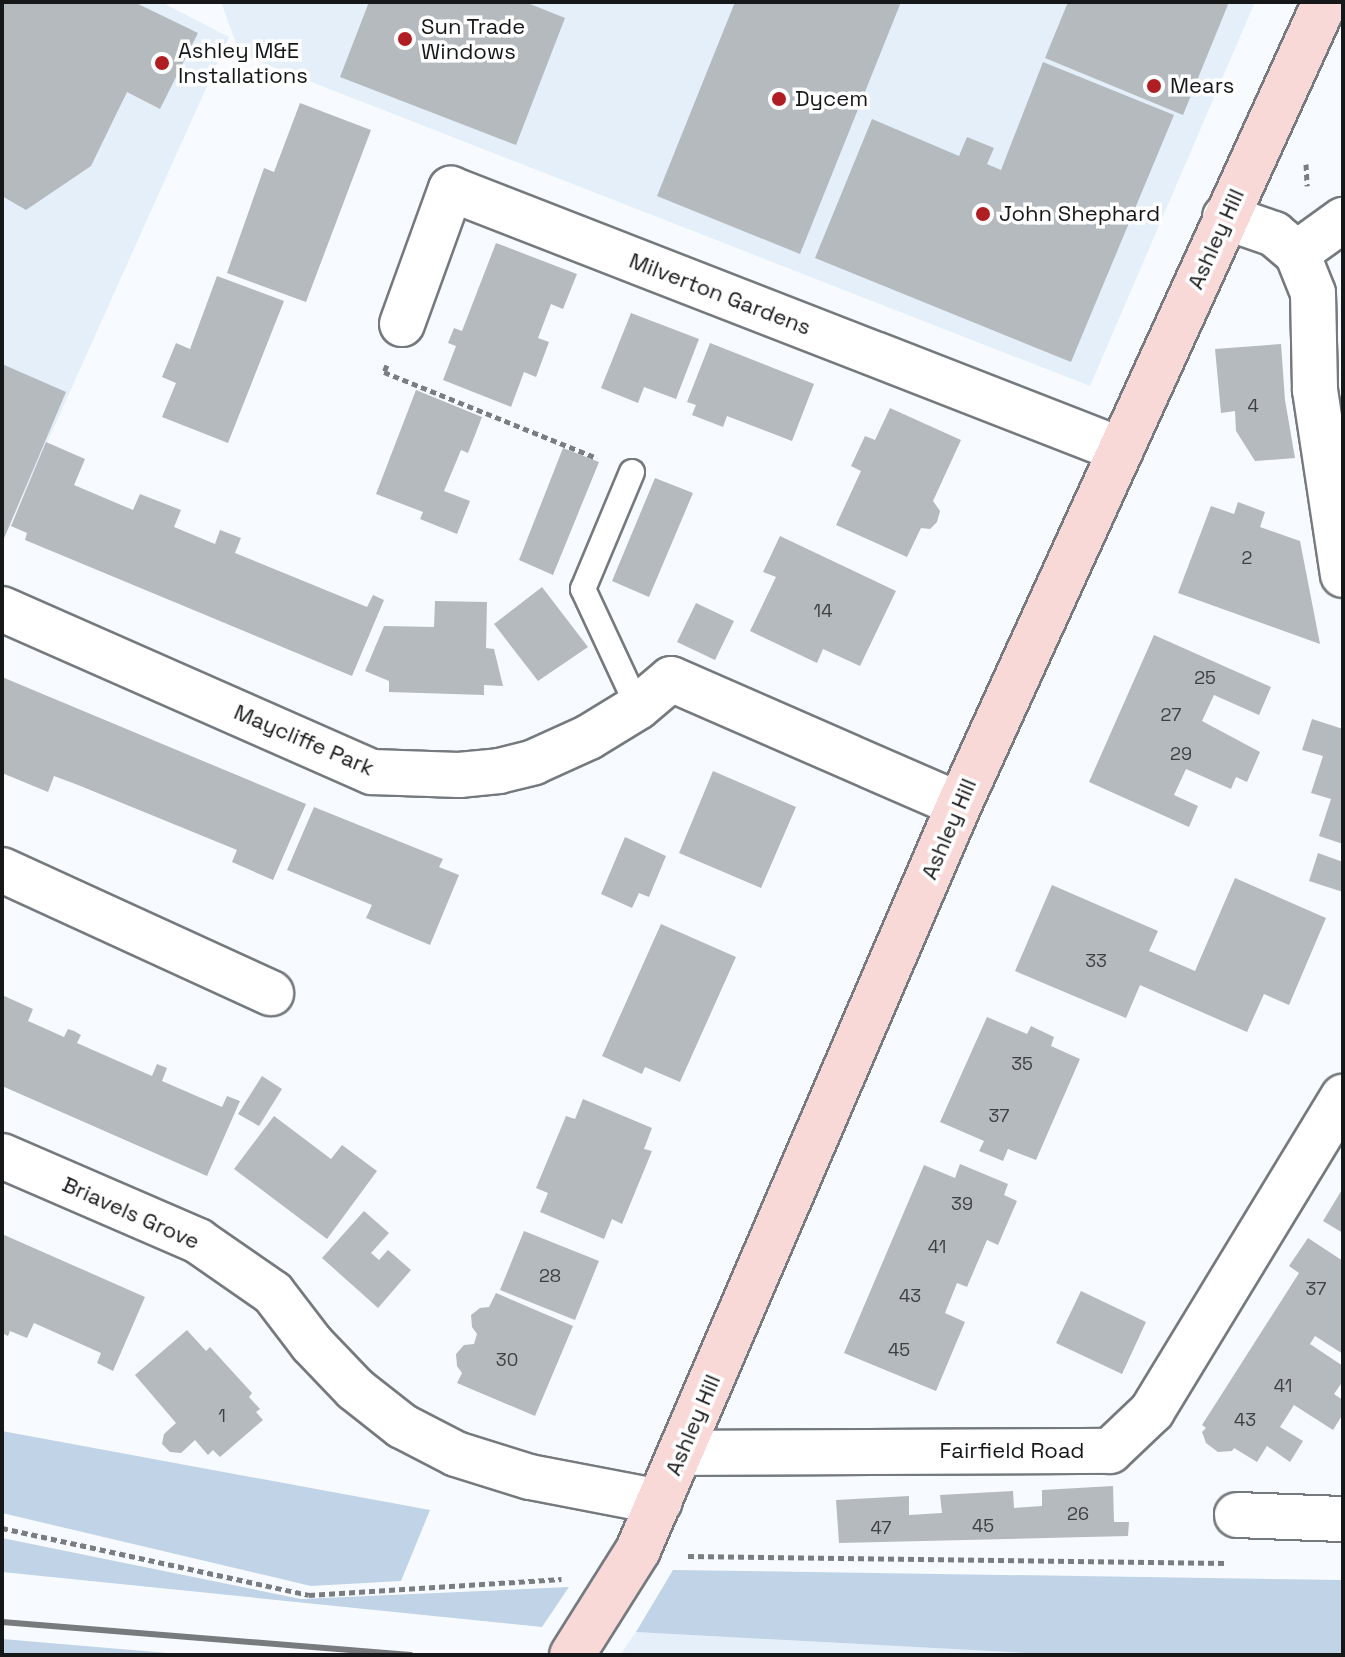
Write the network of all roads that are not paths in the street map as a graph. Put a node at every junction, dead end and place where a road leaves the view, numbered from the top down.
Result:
1 (1325, 2) edge
2 (1225, 217) junction
3 (1343, 220) edge
4 (1297, 253) junction
5 (402, 324) road end
6 (1121, 450) junction
7 (632, 472) road end
8 (1343, 575) edge
9 (2, 609) edge
10 (638, 707) junction
11 (959, 805) junction
12 (2, 870) edge
13 (271, 993) dead end
14 (1343, 1097) edge
15 (2, 1156) edge
16 (681, 1453) junction
17 (660, 1502) junction
18 (1237, 1515) dead end
19 (1343, 1519) edge
20 (572, 1655) edge

1 - 2 main road, Ashley Hill
2 - 4 street
2 - 6 main road, Ashley Hill
3 - 4 street
4 - 8 street
5 - 6 street, Milverton Gardens
6 - 11 main road, Ashley Hill
7 - 10 lane
9 - 10 street, Maycliffe Park
10 - 11 street, Maycliffe Park
11 - 16 main road, Ashley Hill
12 - 13 street
14 - 16 street, Fairfield Road
15 - 17 street, Briavels Grove
16 - 17 main road, Ashley Hill
17 - 20 main road, Ashley Hill
18 - 19 street

